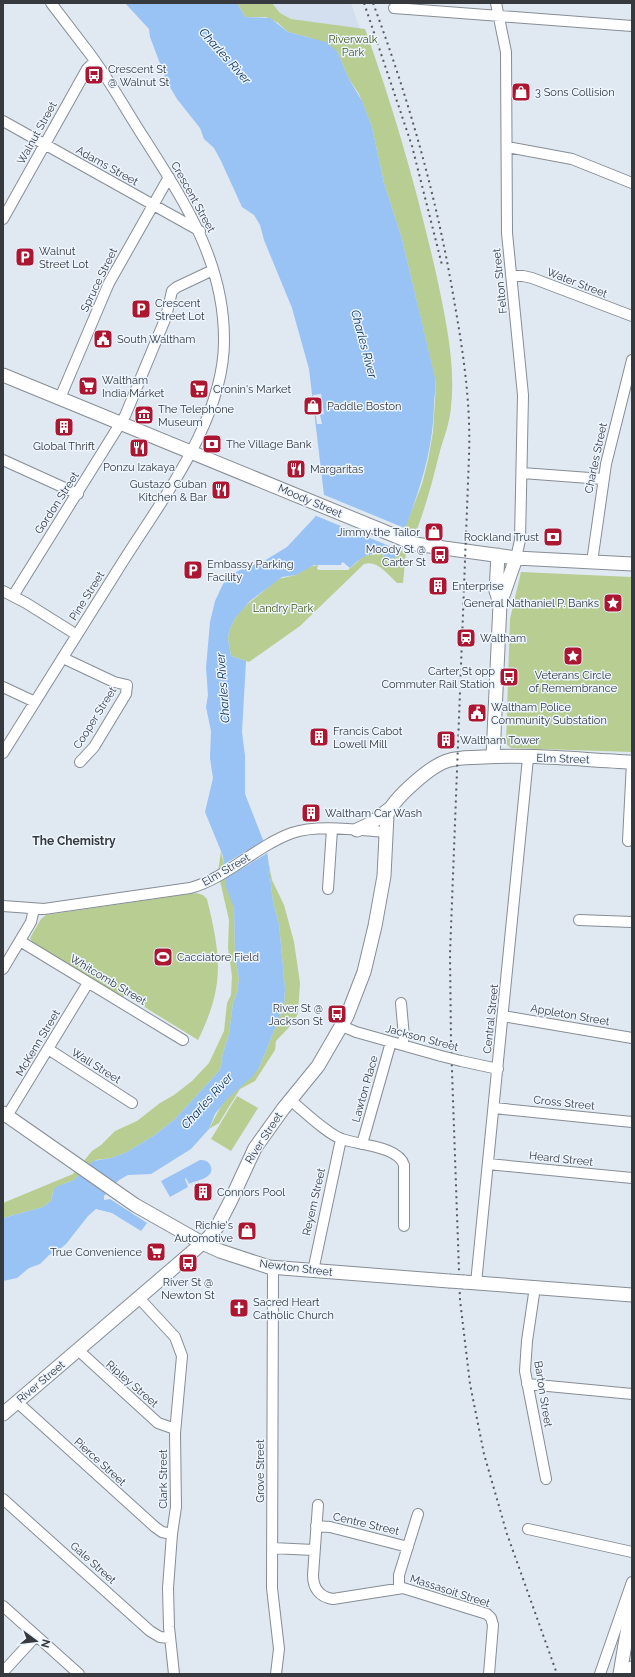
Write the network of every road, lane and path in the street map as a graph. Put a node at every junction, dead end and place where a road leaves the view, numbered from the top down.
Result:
1 (51, 3) edge
2 (496, 3) edge
3 (394, 8) dead end
4 (499, 17) junction
5 (632, 26) edge
6 (94, 61) junction
7 (3, 121) edge
8 (44, 144) junction
9 (507, 148) junction
10 (169, 177) junction
11 (632, 183) edge
12 (153, 205) junction
13 (3, 219) edge
14 (200, 231) junction
15 (213, 270) junction
16 (512, 276) junction
17 (632, 316) edge
18 (632, 360) edge
19 (3, 376) edge
20 (60, 398) junction
21 (121, 423) junction
22 (192, 452) junction
23 (3, 460) edge
24 (522, 473) junction
25 (603, 479) junction
26 (78, 494) junction
27 (498, 556) junction
28 (516, 558) junction
29 (592, 562) junction
30 (632, 564) edge
31 (3, 591) edge
32 (13, 596) junction
33 (500, 604) junction
34 (77, 635) junction
35 (63, 658) junction
36 (3, 687) edge
37 (35, 702) junction
38 (3, 754) edge
39 (493, 756) junction
40 (528, 758) junction
41 (80, 762) dead end
42 (632, 762) edge
43 (393, 805) junction
44 (332, 830) junction
45 (357, 830) junction
46 (386, 832) junction
47 (628, 841) dead end
48 (328, 889) dead end
49 (3, 906) edge
50 (34, 909) junction
51 (579, 920) dead end
52 (632, 922) edge
53 (20, 941) junction
54 (3, 969) edge
55 (88, 983) junction
56 (401, 1004) dead end
57 (503, 1016) junction
58 (342, 1026) junction
59 (632, 1038) edge
60 (183, 1040) dead end
61 (391, 1042) junction
62 (402, 1045) junction
63 (48, 1049) junction
64 (498, 1069) junction
65 (290, 1100) junction
66 (132, 1103) dead end
67 (494, 1108) junction
68 (5, 1114) edge
69 (632, 1122) edge
70 (341, 1139) junction
71 (362, 1144) junction
72 (488, 1164) junction
73 (632, 1178) edge
74 (404, 1226) dead end
75 (202, 1243) junction
76 (273, 1268) junction
77 (313, 1271) junction
78 (470, 1283) junction
79 (535, 1287) junction
80 (632, 1295) edge
81 (140, 1298) junction
82 (78, 1350) junction
83 (527, 1384) junction
84 (632, 1394) edge
85 (17, 1402) junction
86 (3, 1414) edge
87 (175, 1429) junction
88 (546, 1479) dead end
89 (3, 1498) edge
90 (318, 1505) dead end
91 (418, 1514) dead end
92 (316, 1526) junction
93 (528, 1529) dead end
94 (172, 1534) junction
95 (408, 1547) junction
96 (272, 1548) junction
97 (314, 1550) junction
98 (632, 1552) edge
99 (632, 1582) edge
100 (399, 1588) junction
101 (632, 1603) edge
102 (3, 1606) edge
103 (632, 1629) edge
104 (36, 1636) junction
105 (170, 1638) junction
106 (611, 1644) junction
107 (629, 1649) edge
108 (632, 1668) edge
109 (3, 1672) edge
110 (79, 1674) edge
111 (174, 1674) edge
112 (276, 1674) edge
113 (489, 1674) edge
114 (600, 1674) edge
115 (620, 1674) edge
116 (631, 1674) edge

1 - 6 street, Crescent Street
2 - 4 street, Felton Street
3 - 4 street
4 - 5 street
4 - 9 street, Felton Street
6 - 8 street, Walnut Street
6 - 10 street, Crescent Street
7 - 8 street, Adams Street
8 - 12 street, Adams Street
8 - 13 street, Walnut Street
9 - 11 street
9 - 16 street, Felton Street
10 - 12 street, Spruce Street
10 - 14 street, Crescent Street
12 - 14 street, Adams Street
12 - 20 street, Spruce Street
14 - 15 street, Crescent Street
15 - 21 street, Gordon Street
15 - 22 street, Crescent Street
16 - 17 street, Water Street
16 - 24 street, Felton Street
18 - 25 street, Charles Street
19 - 20 main road, Moody Street
20 - 21 main road, Moody Street
21 - 22 main road, Moody Street
21 - 26 street, Gordon Street
22 - 27 main road, Moody Street
22 - 34 street, Pine Street
23 - 26 street
24 - 25 street
24 - 28 street, Felton Street
25 - 29 street, Charles Street
26 - 32 street, Gordon Street
27 - 28 main road, Moody Street
27 - 33 main road
28 - 29 main road, Moody Street
28 - 33 main road
29 - 30 main road, Moody Street
31 - 32 street
32 - 34 street
33 - 39 main road
34 - 35 street, Pine Street
35 - 37 street, Pine Street
35 - 41 street, Cooper Street
36 - 37 street
37 - 38 street, Pine Street
39 - 40 main road, Elm Street
39 - 43 main road, Elm Street
40 - 42 main road, Elm Street
40 - 57 street, Central Street
42 - 47 street
43 - 45 main road
43 - 46 main road, Elm Street
44 - 45 street, Elm Street
44 - 48 street
44 - 50 street, Elm Street
45 - 46 street, Elm Street
46 - 58 main road, River Street
49 - 50 street, Elm Street
50 - 53 street
51 - 52 street
53 - 54 street
53 - 55 street, Whitcomb Street
55 - 60 street, Whitcomb Street
55 - 63 street, McKenn Street
56 - 62 street
57 - 59 street, Appleton Street
57 - 64 street, Central Street
58 - 61 street, Jackson Street
58 - 65 main road, River Street
61 - 62 street, Jackson Street
61 - 71 street, Lawton Place
62 - 64 street, Jackson Street, bridge
63 - 66 street, Wall Street
63 - 68 street, McKenn Street
64 - 67 street, Central Street
65 - 70 street
65 - 75 main road, River Street
67 - 69 street, Cross Street
67 - 72 street, Central Street
68 - 75 main road, Newton Street
70 - 71 street
70 - 77 street, Reyem Street
71 - 74 street
72 - 73 street, Heard Street
72 - 78 street, Central Street
75 - 76 main road, Newton Street
75 - 81 main road, River Street
76 - 77 main road, Newton Street
76 - 96 street, Grove Street
77 - 78 main road, Newton Street, bridge
78 - 79 main road, Newton Street
79 - 80 main road, Newton Street
79 - 83 street, Barton Street
81 - 82 main road, River Street
81 - 87 street, Clark Street
82 - 85 main road, River Street
82 - 87 street, Ripley Street
83 - 84 street
83 - 88 street, Barton Street
85 - 86 main road, River Street
85 - 94 street, Pierce Street
87 - 94 street, Clark Street
89 - 105 street, Gale Street
90 - 92 street, Centre Street
91 - 95 street
92 - 95 street, Centre Street
92 - 97 street, Massasoit Street
93 - 98 street
94 - 105 street, Clark Street
95 - 100 street
96 - 97 street
96 - 112 street, Grove Street
97 - 100 street, Massasoit Street
99 - 106 street
100 - 113 street, Massasoit Street
101 - 107 main road
102 - 104 street
103 - 107 street
104 - 109 street
104 - 110 street
105 - 111 street, Clark Street
106 - 107 street
106 - 114 street
107 - 115 main road
108 - 116 main road

